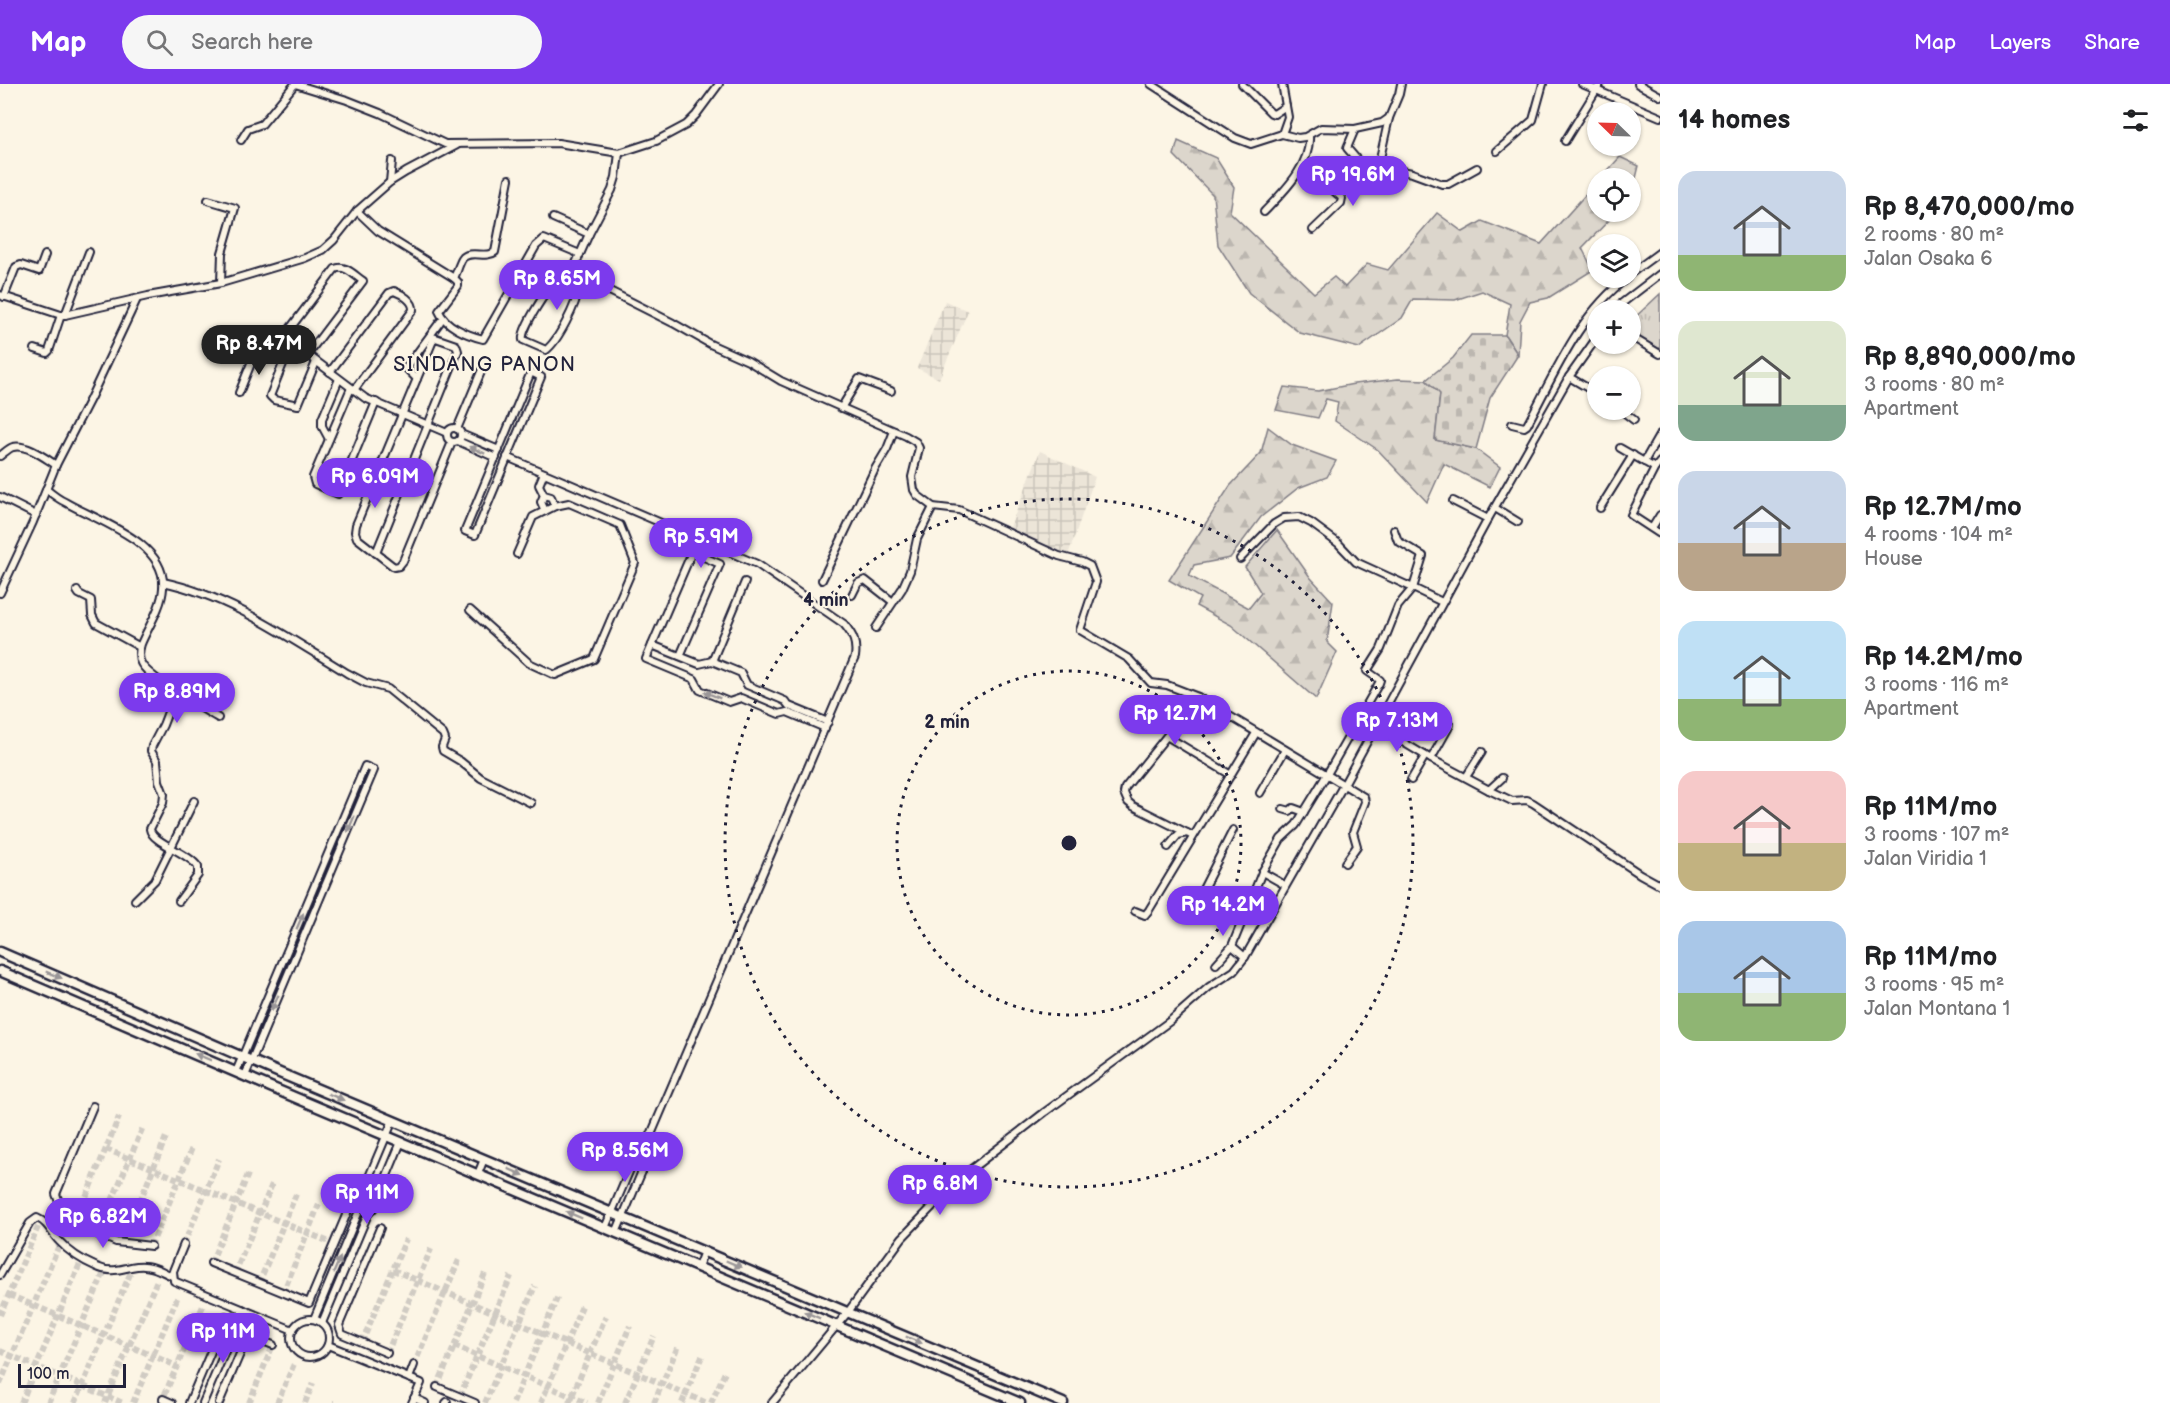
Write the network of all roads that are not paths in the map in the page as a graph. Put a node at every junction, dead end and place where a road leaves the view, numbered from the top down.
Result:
1 (295, 84) edge
2 (719, 84) edge
3 (1151, 84) edge
4 (1242, 84) edge
5 (1282, 84) edge
6 (1401, 84) edge
7 (1543, 84) edge
8 (1582, 84) edge
9 (1638, 84) edge
10 (1599, 87) edge
11 (1660, 96) edge
12 (1286, 106) junction
13 (1660, 117) edge
14 (1389, 118) junction
15 (1355, 129) junction
16 (1282, 134) junction
17 (1309, 136) junction
18 (241, 140) dead end
19 (1565, 141) dead end
20 (457, 145) junction
21 (1497, 151) dead end
22 (619, 153) junction
23 (392, 161) dead end
24 (1359, 162) junction
25 (1378, 167) junction
26 (1477, 168) dead end
27 (509, 179) dead end
28 (390, 182) junction
29 (208, 200) dead end
30 (357, 211) junction
31 (1264, 212) dead end
32 (553, 218) dead end
33 (1313, 230) dead end
34 (589, 234) junction
35 (89, 252) dead end
36 (1660, 252) edge
37 (580, 254) junction
38 (45, 255) dead end
39 (1641, 266) edge
40 (574, 273) junction
41 (1660, 274) edge
42 (454, 278) junction
43 (221, 283) junction
44 (1616, 288) edge
45 (2, 296) edge
46 (137, 299) junction
47 (1626, 300) edge
48 (63, 315) junction
49 (440, 322) dead end
50 (284, 337) junction
51 (432, 337) junction
52 (1641, 343) edge
53 (294, 345) junction
54 (35, 349) dead end
55 (273, 351) junction
56 (1587, 352) edge
57 (287, 354) junction
58 (308, 354) junction
59 (1660, 354) edge
60 (486, 360) dead end
61 (316, 362) junction
62 (330, 372) junction
63 (1569, 377) junction
64 (417, 378) junction
65 (339, 379) junction
66 (1587, 388) edge
67 (352, 389) junction
68 (891, 392) dead end
69 (239, 393) dead end
70 (375, 402) junction
71 (841, 408) junction
72 (515, 411) junction
73 (402, 414) junction
74 (525, 415) junction
75 (427, 424) junction
76 (1512, 424) dead end
77 (894, 431) junction
78 (459, 432) junction
79 (447, 433) junction
80 (1660, 434) edge
81 (329, 439) junction
82 (455, 442) junction
83 (1620, 448) dead end
84 (499, 450) junction
85 (1648, 454) junction
86 (1633, 455) junction
87 (0, 456) edge
88 (496, 458) junction
89 (507, 458) junction
90 (1644, 462) junction
91 (1660, 462) edge
92 (56, 465) junction
93 (1655, 468) junction
94 (544, 473) junction
95 (46, 489) junction
96 (544, 495) junction
97 (0, 497) edge
98 (1453, 501) dead end
99 (555, 506) junction
100 (933, 507) junction
101 (1495, 508) junction
102 (1600, 508) dead end
103 (544, 511) junction
104 (36, 515) junction
105 (1660, 515) edge
106 (1488, 519) junction
107 (1518, 522) dead end
108 (1652, 528) junction
109 (1394, 530) dead end
110 (1660, 534) edge
111 (376, 553) junction
112 (517, 554) dead end
113 (1240, 559) dead end
114 (822, 580) dead end
115 (163, 582) junction
116 (745, 582) dead end
117 (1413, 588) junction
118 (77, 591) dead end
119 (0, 593) edge
120 (852, 595) dead end
121 (893, 602) junction
122 (1442, 602) junction
123 (470, 610) dead end
124 (876, 628) dead end
125 (652, 645) junction
126 (140, 647) junction
127 (680, 656) junction
128 (712, 661) junction
129 (699, 664) junction
130 (694, 679) junction
131 (747, 684) junction
132 (176, 691) junction
133 (1198, 697) junction
134 (741, 698) junction
135 (788, 709) junction
136 (1361, 717) junction
137 (218, 718) dead end
138 (826, 725) junction
139 (1450, 725) dead end
140 (1375, 726) junction
141 (1256, 734) junction
142 (1168, 736) junction
143 (1285, 750) junction
144 (1482, 752) dead end
145 (1428, 757) junction
146 (1231, 775) junction
147 (1327, 777) junction
148 (1466, 777) junction
149 (1502, 778) dead end
150 (1411, 780) dead end
151 (1340, 784) junction
152 (1489, 790) junction
153 (1260, 794) dead end
154 (194, 801) dead end
155 (531, 803) dead end
156 (1283, 809) dead end
157 (1304, 812) junction
158 (1233, 830) dead end
159 (1190, 835) junction
160 (1168, 847) dead end
161 (173, 848) junction
162 (1345, 863) dead end
163 (1264, 873) junction
164 (1285, 885) junction
165 (1660, 885) edge
166 (135, 900) dead end
167 (179, 901) dead end
168 (1135, 911) dead end
169 (1243, 919) junction
170 (1233, 946) junction
171 (0, 952) edge
172 (1243, 955) junction
173 (1216, 964) dead end
174 (0, 971) edge
175 (247, 1058) junction
176 (241, 1074) junction
177 (93, 1106) dead end
178 (393, 1120) junction
179 (386, 1136) junction
180 (650, 1137) junction
181 (401, 1142) junction
182 (484, 1159) junction
183 (478, 1174) junction
184 (359, 1211) junction
185 (80, 1212) dead end
186 (346, 1213) dead end
187 (612, 1213) junction
188 (368, 1214) junction
189 (623, 1217) junction
190 (76, 1221) dead end
191 (380, 1228) dead end
192 (605, 1228) junction
193 (616, 1233) junction
194 (184, 1244) tunnel mouth
195 (151, 1246) dead end
196 (704, 1251) junction
197 (211, 1263) dead end
198 (698, 1267) junction
199 (0, 1275) edge
200 (172, 1276) junction
201 (243, 1309) junction
202 (848, 1312) junction
203 (226, 1316) dead end
204 (314, 1319) junction
205 (322, 1323) junction
206 (836, 1325) junction
207 (293, 1330) junction
208 (328, 1345) junction
209 (273, 1346) dead end
210 (387, 1353) dead end
211 (414, 1365) tunnel mouth
212 (409, 1378) junction
213 (437, 1387) dead end
214 (163, 1399) dead end
215 (413, 1401) edge
216 (172, 1403) edge
217 (189, 1403) edge
218 (203, 1403) edge
219 (219, 1403) edge
220 (425, 1403) edge
221 (475, 1403) edge
222 (772, 1403) edge
223 (1020, 1403) edge
224 (1064, 1403) edge

1 - 18 street
1 - 20 street
2 - 22 street
3 - 16 street
4 - 12 street
5 - 12 street
6 - 14 street
7 - 21 street
8 - 10 street
9 - 11 street
10 - 13 street
10 - 19 street
12 - 16 street
14 - 15 street
14 - 25 street
15 - 17 street
15 - 24 street
16 - 17 street
17 - 31 street
20 - 22 street
20 - 28 street
22 - 34 street
23 - 28 street
24 - 25 street
24 - 33 street
25 - 26 street
27 - 42 street
28 - 30 street
29 - 43 street
30 - 42 street
30 - 43 street
32 - 34 street
34 - 37 street
35 - 48 street
36 - 39 street
37 - 40 street
37 - 42 street
38 - 45 street
40 - 40 street
40 - 71 street
41 - 47 street
43 - 46 street
44 - 76 street
45 - 48 street
46 - 48 street
46 - 92 street
48 - 54 street
49 - 51 street
50 - 53 street
50 - 55 street
50 - 58 street
51 - 64 street
51 - 64 street
51 - 75 street
52 - 59 street
53 - 57 street
53 - 58 street
55 - 57 street
55 - 69 street
56 - 63 street
57 - 61 street
58 - 61 street
60 - 78 street
61 - 62 street
62 - 65 street
62 - 67 street
63 - 66 street
63 - 101 street
64 - 73 street
65 - 67 street
65 - 81 street
67 - 70 street
67 - 81 street
68 - 71 street
70 - 73 street
70 - 81 street
71 - 77 street
72 - 74 street
72 - 74 street
72 - 84 street
73 - 75 street
73 - 111 street
74 - 89 street
75 - 79 street
75 - 111 street
77 - 100 street
77 - 114 street
78 - 79 street
78 - 82 street
78 - 84 street
79 - 82 street
80 - 85 street
88 -> 82 street
82 - 111 street
83 - 86 street
84 - 88 street
85 - 90 street
85 - 91 street
86 - 90 street
86 - 102 street
87 - 92 street
88 - 89 street
89 - 94 street
90 - 93 street
91 - 93 street
92 - 95 street
93 - 108 street
94 - 96 street
94 - 138 street
95 - 104 street
95 - 115 street
96 - 99 street
96 - 103 street
97 - 104 street
98 - 106 street
99 - 103 street
99 - 123 street
100 - 121 street
100 - 133 street
101 - 106 street
101 - 107 street
103 - 112 street
104 - 119 street
105 - 108 street
106 - 122 street
108 - 110 street
109 - 117 street
113 - 117 street
115 - 126 street
115 - 155 street
116 - 128 street
117 - 122 street
117 - 136 street
118 - 126 street
120 - 121 street
121 - 124 street
122 - 140 street
125 - 127 street
125 - 127 street
125 - 130 street
126 - 132 street
127 - 129 street
128 - 129 street
128 - 131 street
129 - 130 street
134 -> 130 street
131 - 134 street
131 - 135 street
132 - 137 street
132 - 161 street
133 - 141 street
133 - 142 street
134 - 135 street
135 - 138 street
136 - 140 street
136 - 147 street
138 - 180 street
139 - 145 street
140 - 145 street
140 - 151 street
141 - 143 street
141 - 146 street
142 - 146 street
142 - 159 street
143 - 147 street
143 - 153 street
144 - 148 street
145 - 148 street
145 - 150 street
146 - 159 street
147 - 151 street
147 - 157 street
148 - 152 street
149 - 152 street
151 - 162 street
151 - 164 street
152 - 165 street
154 - 161 street
156 - 157 street
157 - 163 street
158 - 169 street
159 - 160 street
159 - 168 street
161 - 166 street
161 - 167 street
163 - 164 street
163 - 169 street
164 - 172 street
169 - 170 street
170 - 172 street
170 - 173 street
171 -> 175 street
172 - 202 street
176 -> 174 street
175 -> 175 street
175 - 176 street
175 -> 178 street
176 - 179 street
177 - 185 street
178 - 179 street
178 - 182 street
179 - 181 street
179 - 184 street
180 - 187 street
180 - 189 street
181 - 183 street
181 - 188 street
182 - 183 street
182 -> 187 street
192 -> 183 street
184 - 188 street
204 -> 184 street
186 - 197 street
187 - 189 street
187 - 192 street
188 - 205 street
189 - 193 street
189 - 196 street
190 - 195 street
191 - 210 street
192 - 193 street
193 - 198 street
194 - 200 street
196 - 198 street
196 -> 202 street
206 -> 198 street
199 - 200 street
200 - 201 street
201 - 207 street
201 - 218 street
202 - 206 street
202 -> 224 street
203 - 217 street
204 - 205 street
204 - 207 street
205 - 208 street
206 - 222 street
206 - 223 street
207 - 208 street
208 - 212 street
209 - 219 street
211 - 212 street
212 - 215 street
213 - 221 street
214 - 216 street
215 - 220 street

